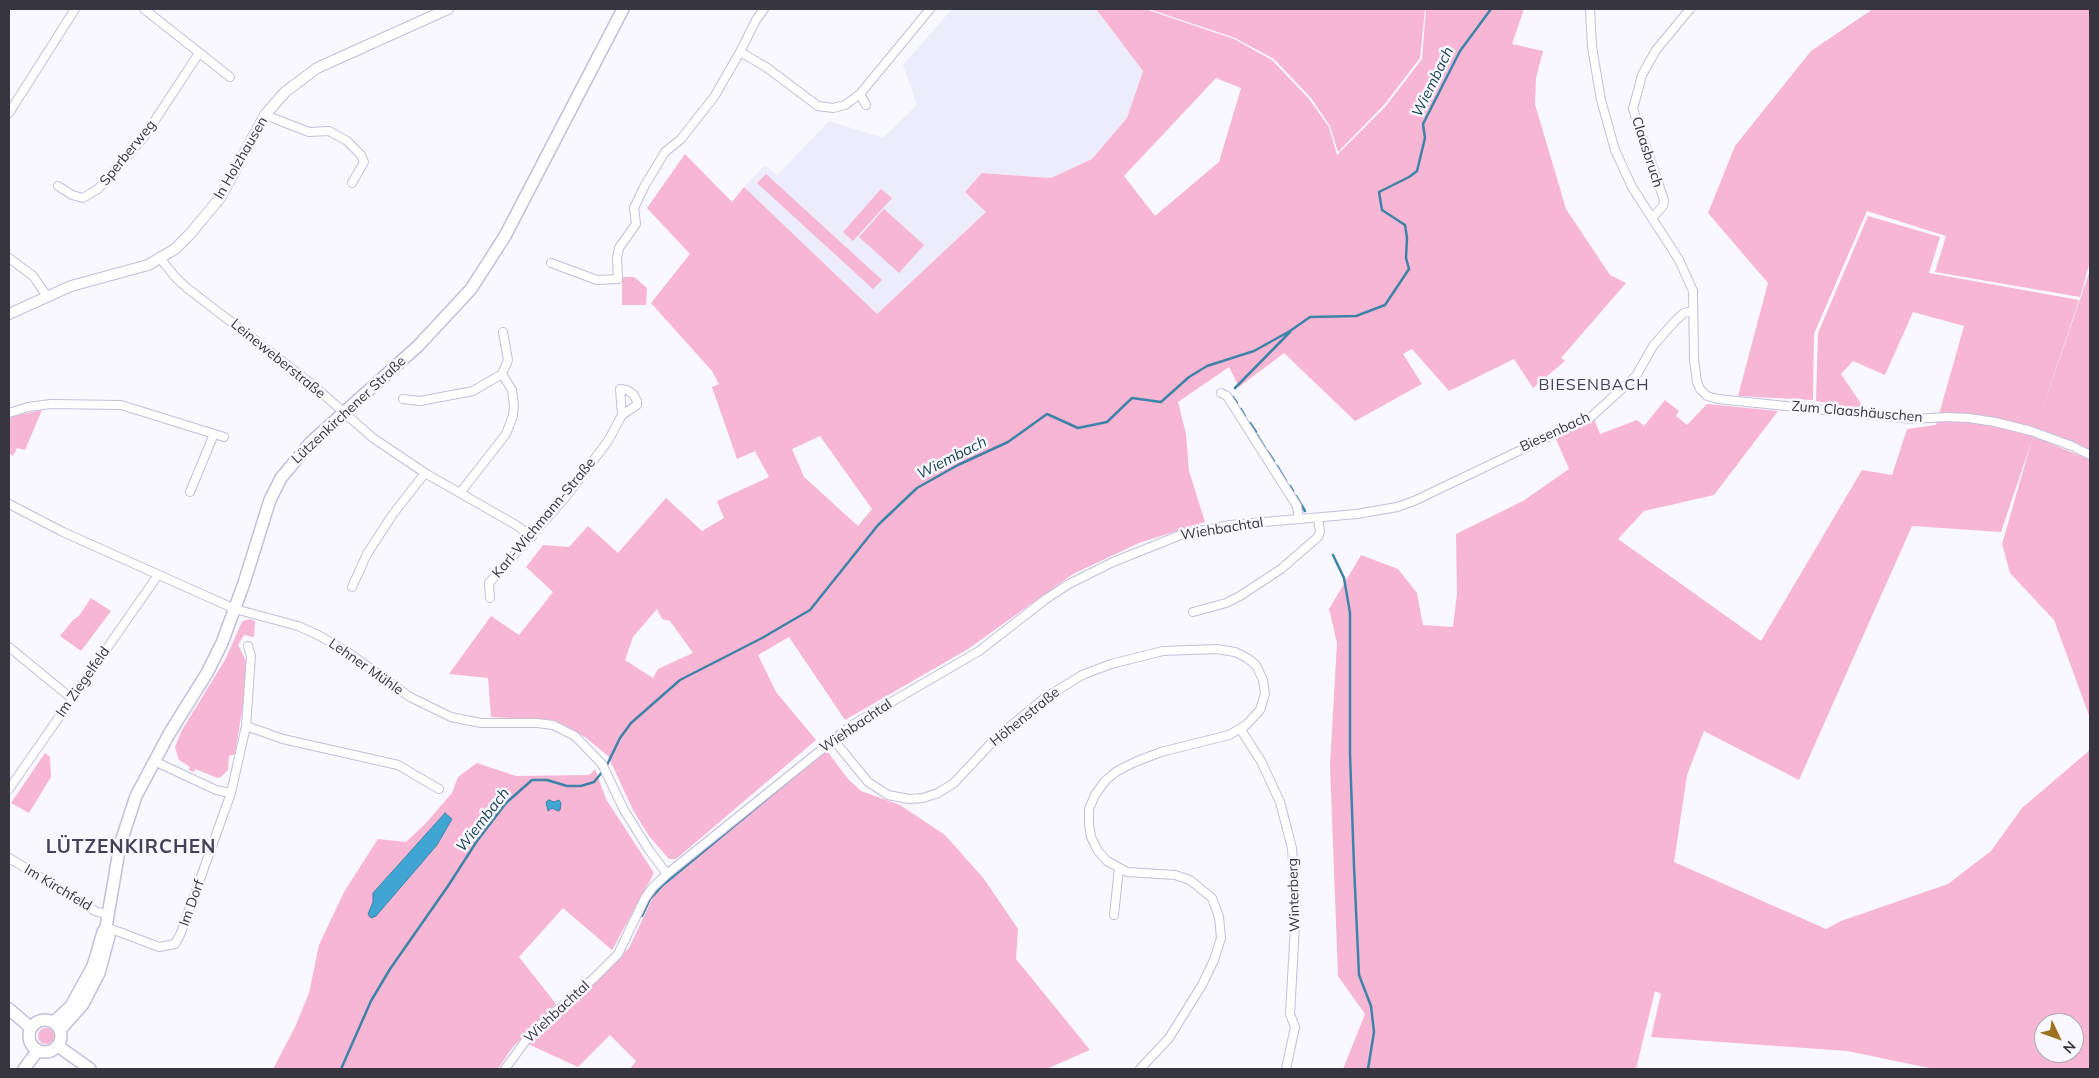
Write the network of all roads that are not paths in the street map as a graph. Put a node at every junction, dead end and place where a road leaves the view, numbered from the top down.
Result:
1 (75, 9) edge
2 (144, 9) edge
3 (448, 9) edge
4 (623, 9) edge
5 (764, 9) edge
6 (930, 9) edge
7 (1590, 9) edge
8 (1690, 9) edge
9 (740, 52) junction
10 (199, 53) junction
11 (230, 77) dead end
12 (860, 94) junction
13 (866, 105) dead end
14 (9, 113) edge
15 (265, 115) junction
16 (352, 183) dead end
17 (58, 186) dead end
18 (1652, 218) junction
19 (9, 258) edge
20 (160, 258) junction
21 (551, 263) dead end
22 (47, 296) junction
23 (1692, 311) junction
24 (9, 314) edge
25 (503, 332) dead end
26 (502, 374) junction
27 (1221, 393) dead end
28 (403, 399) dead end
29 (9, 413) edge
30 (343, 413) junction
31 (622, 415) dead end
32 (214, 434) junction
33 (224, 437) dead end
34 (2090, 455) edge
35 (424, 473) junction
36 (190, 492) dead end
37 (460, 493) junction
38 (9, 504) edge
39 (1318, 518) junction
40 (1299, 519) junction
41 (532, 538) junction
42 (158, 575) junction
43 (352, 587) dead end
44 (490, 598) dead end
45 (235, 609) junction
46 (1193, 612) dead end
47 (248, 646) dead end
48 (9, 647) edge
49 (71, 698) junction
50 (246, 726) junction
51 (1240, 730) junction
52 (833, 739) junction
53 (154, 761) junction
54 (9, 789) edge
55 (439, 789) dead end
56 (231, 793) junction
57 (9, 858) edge
58 (1119, 868) junction
59 (667, 874) junction
60 (108, 915) junction
61 (1114, 916) dead end
62 (106, 927) junction
63 (9, 1009) edge
64 (57, 1026) junction
65 (32, 1028) junction
66 (58, 1046) junction
67 (38, 1050) junction
68 (24, 1069) edge
69 (90, 1069) edge
70 (504, 1069) edge
71 (1140, 1069) edge
72 (1286, 1069) edge

1 - 14 street
2 - 10 street
3 - 15 street, In Holzhausen
4 - 30 main road, Lützenkirchener Straße
5 - 9 street
6 - 12 street
7 - 18 street
8 - 18 street, Claasbruch
9 - 12 street
9 - 21 street
10 - 11 street
10 - 17 street, Sperberweg
12 - 13 street
15 - 16 street
15 - 20 street, In Holzhausen
18 - 23 street
19 - 22 street
20 - 22 street, In Holzhausen
20 - 30 street, Leineweberstraße
22 - 24 street, In Holzhausen
23 - 34 street, Zum Claashäuschen
23 - 39 street, Biesenbach
25 - 26 street
26 - 28 street
26 - 37 street
27 - 40 street
29 - 32 street
30 - 35 street, Leineweberstraße
30 - 45 main road, Lützenkirchener Straße
31 - 41 street, Karl-Wichmann-Straße
32 - 33 street
32 - 36 street
35 - 37 street, Leineweberstraße
35 - 43 street
37 - 41 street, Leineweberstraße
38 - 42 street, Lehner Mühle
39 - 40 street, Biesenbach
39 - 46 street
40 - 52 street, Wiehbachtal
41 - 44 street, Karl-Wichmann-Straße
42 - 45 street, Lehner Mühle
42 - 49 street, Im Ziegelfeld
45 - 53 main road, Lützenkirchener Straße
45 - 59 street, Lehner Mühle
47 - 50 street, Im Dorf
48 - 49 street
49 - 54 street, Im Ziegelfeld
50 - 55 street
50 - 56 street, Im Dorf
51 - 52 street, Höhenstraße
51 - 58 street, Höhenstraße
51 - 72 street, Winterberg
52 - 59 street, Wiehbachtal
53 - 56 street
53 - 60 main road, Lützenkirchener Straße
56 - 62 street, Im Dorf
57 - 60 street, Im Kirchfeld
58 - 61 street
58 - 71 street, Höhenstraße
59 - 70 street, Wiehbachtal
60 - 62 main road, Lützenkirchener Straße
62 - 64 main road, Lützenkirchener Straße
63 - 65 main road
64 - 65 main road
64 - 66 main road
65 - 67 main road
66 - 67 main road
66 - 69 main road
67 - 68 main road

